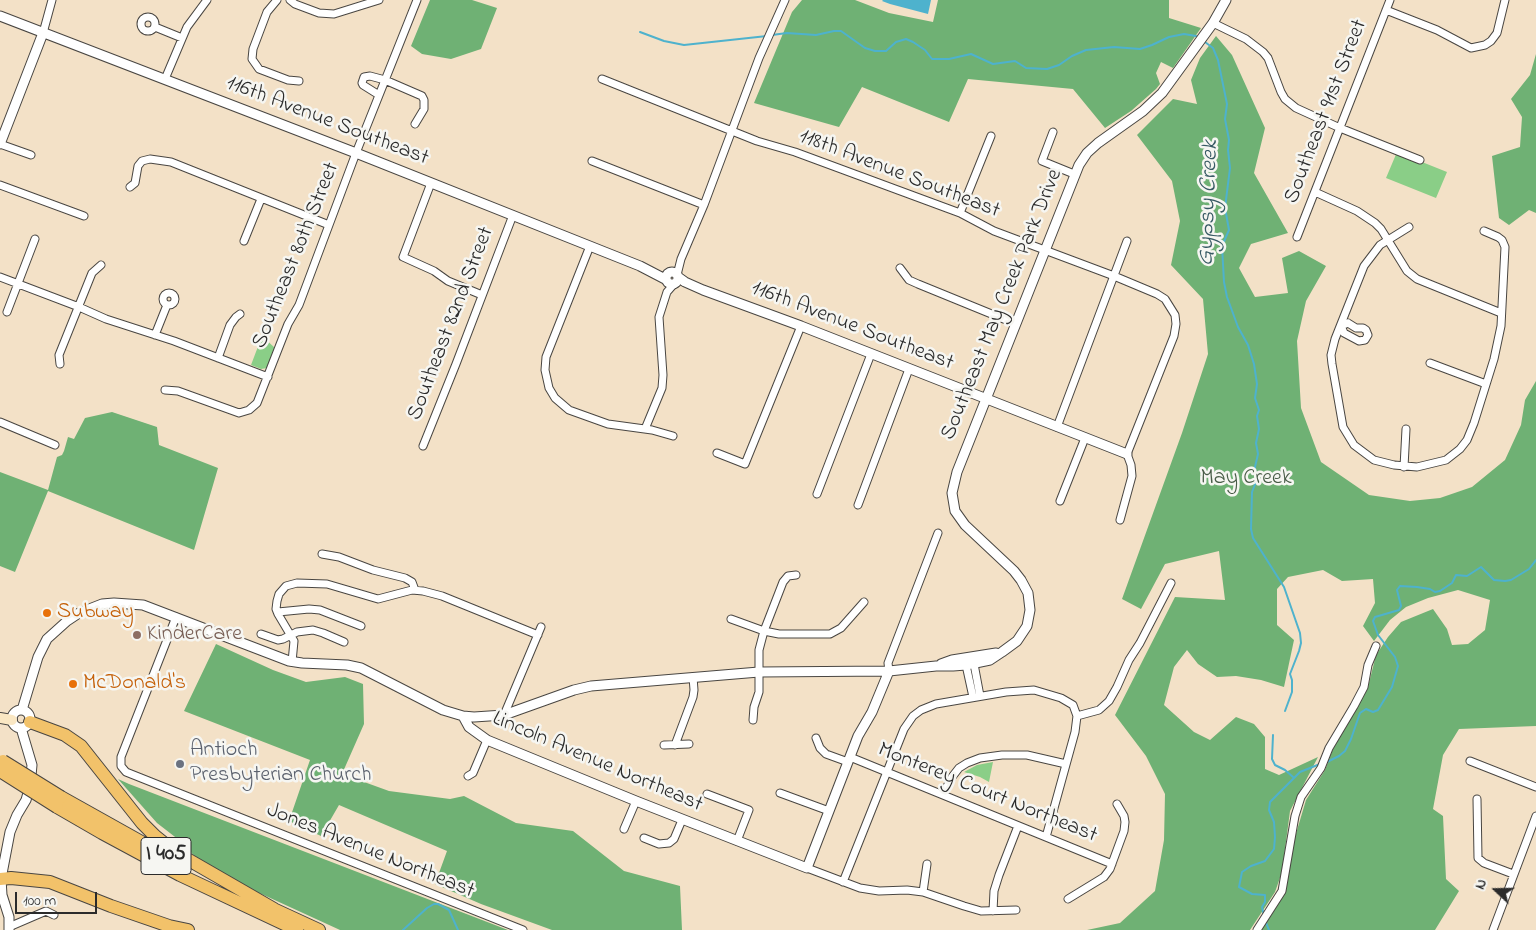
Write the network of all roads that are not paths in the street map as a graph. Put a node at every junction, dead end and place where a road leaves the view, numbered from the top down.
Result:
1 (52, 0) edge
2 (207, 0) edge
3 (277, 0) edge
4 (290, 0) edge
5 (378, 0) edge
6 (785, 0) edge
7 (1226, 0) edge
8 (1390, 0) edge
9 (1505, 0) edge
10 (415, 1) edge
11 (367, 2) edge
12 (1386, 10) junction
13 (0, 16) edge
14 (1214, 23) junction
15 (154, 27) dead end
16 (43, 33) junction
17 (182, 38) junction
18 (165, 79) junction
19 (602, 79) dead end
20 (299, 80) dead end
21 (385, 80) junction
22 (379, 95) junction
23 (415, 124) dead end
24 (1340, 128) junction
25 (732, 130) junction
26 (1053, 132) dead end
27 (991, 136) dead end
28 (0, 144) edge
29 (356, 153) junction
30 (31, 155) dead end
31 (1420, 160) dead end
32 (592, 161) dead end
33 (1074, 174) junction
34 (431, 183) junction
35 (0, 185) edge
36 (130, 187) dead end
37 (1314, 192) junction
38 (262, 199) junction
39 (704, 205) junction
40 (960, 213) junction
41 (513, 215) junction
42 (84, 216) dead end
43 (329, 225) junction
44 (1409, 226) dead end
45 (1484, 231) dead end
46 (1297, 237) dead end
47 (35, 239) dead end
48 (1128, 240) dead end
49 (1388, 240) junction
50 (244, 241) dead end
51 (590, 246) junction
52 (1045, 250) junction
53 (101, 265) dead end
54 (900, 268) dead end
55 (1114, 276) junction
56 (0, 277) edge
57 (672, 278) junction
58 (18, 284) junction
59 (482, 294) junction
60 (167, 305) dead end
61 (79, 307) junction
62 (7, 312) dead end
63 (1501, 313) junction
64 (240, 314) dead end
65 (1016, 324) junction
66 (801, 326) junction
67 (155, 335) junction
68 (872, 354) junction
69 (218, 358) junction
70 (1430, 363) dead end
71 (60, 364) dead end
72 (910, 369) junction
73 (268, 377) junction
74 (1486, 384) junction
75 (165, 390) dead end
76 (986, 400) junction
77 (0, 422) edge
78 (1057, 427) junction
79 (645, 429) junction
80 (1406, 429) dead end
81 (673, 436) dead end
82 (1085, 438) junction
83 (55, 445) dead end
84 (423, 446) dead end
85 (717, 453) dead end
86 (1127, 454) junction
87 (1404, 467) junction
88 (817, 494) dead end
89 (1060, 501) dead end
90 (858, 505) dead end
91 (1120, 520) dead end
92 (938, 533) dead end
93 (322, 554) dead end
94 (796, 575) dead end
95 (1171, 583) dead end
96 (415, 590) junction
97 (864, 602) dead end
98 (278, 612) junction
99 (176, 618) junction
100 (731, 619) dead end
101 (362, 626) dead end
102 (542, 627) dead end
103 (764, 631) junction
104 (260, 634) dead end
105 (292, 635) junction
106 (538, 635) junction
107 (344, 642) dead end
108 (1376, 646) dead end
109 (1002, 652) junction
110 (292, 662) junction
111 (970, 664) junction
112 (936, 666) junction
113 (889, 671) junction
114 (759, 672) junction
115 (693, 677) junction
116 (977, 697) junction
117 (22, 710) junction
118 (504, 715) junction
119 (463, 716) junction
120 (1078, 716) junction
121 (0, 718) edge
122 (12, 720) junction
123 (753, 720) dead end
124 (26, 725) junction
125 (816, 738) dead end
126 (487, 740) junction
127 (689, 744) dead end
128 (664, 745) dead end
129 (675, 745) junction
130 (849, 760) junction
131 (1470, 761) dead end
132 (1, 764) edge
133 (1066, 764) junction
134 (886, 772) junction
135 (468, 776) dead end
136 (1536, 787) edge
137 (780, 793) dead end
138 (708, 794) dead end
139 (943, 794) junction
140 (1477, 799) dead end
141 (636, 801) junction
142 (59, 802) junction
143 (1117, 804) dead end
144 (829, 811) junction
145 (1536, 816) edge
146 (682, 820) junction
147 (1018, 826) junction
148 (624, 829) dead end
149 (1046, 837) junction
150 (644, 838) dead end
151 (737, 841) junction
152 (927, 864) dead end
153 (1112, 864) junction
154 (807, 868) junction
155 (1513, 874) junction
156 (1, 879) edge
157 (843, 882) junction
158 (923, 892) junction
159 (1068, 899) dead end
160 (274, 909) junction
161 (1016, 910) dead end
162 (993, 911) junction
163 (54, 915) dead end
164 (6, 929) edge
165 (317, 929) edge
166 (188, 930) edge
167 (297, 930) edge
168 (523, 930) edge
169 (1257, 930) edge
170 (1493, 930) edge

1 - 16 street
2 - 17 street
3 - 20 street
4 - 11 street
5 - 11 street
6 - 25 street
7 - 14 street, Southeast May Creek Park Drive
8 - 12 street, Southeast 91st Street
9 - 12 street
10 - 21 street, Southeast 80th Street
12 - 24 street, Southeast 91st Street
13 - 16 street, 116th Avenue Southeast
14 - 24 street
14 - 33 street, Southeast May Creek Park Drive
15 - 17 street
16 - 18 street, 116th Avenue Southeast
16 - 28 street
17 - 18 street
18 - 29 street, 116th Avenue Southeast
19 - 25 street, 118th Avenue Southeast
21 - 22 street, Southeast 80th Street
21 - 22 street
21 - 23 street
22 - 29 street, Southeast 80th Street
24 - 31 street
24 - 37 street, Southeast 91st Street
25 - 39 street
25 - 40 street, 118th Avenue Southeast
26 - 33 street
27 - 40 street
28 - 30 street
29 - 34 street, 116th Avenue Southeast
29 - 43 street, Southeast 80th Street
32 - 39 street
33 - 52 street, Southeast May Creek Park Drive
34 - 41 street, 116th Avenue Southeast
34 - 59 street
35 - 42 street
36 - 38 street
37 - 46 street, Southeast 91st Street
37 - 49 street
38 - 43 street
38 - 50 street
39 - 57 street
40 - 52 street, 118th Avenue Southeast
41 - 51 street, 116th Avenue Southeast
41 - 59 street, Southeast 82nd Street
43 - 73 street, Southeast 80th Street
44 - 49 street
45 - 63 street
47 - 58 street
48 - 55 street
49 - 63 street
49 - 87 street
51 - 57 street, 116th Avenue Southeast
51 - 79 street
52 - 55 street, 118th Avenue Southeast
52 - 65 street, Southeast May Creek Park Drive
53 - 61 street
54 - 65 street
55 - 78 street
55 - 86 street, 118th Avenue Southeast
56 - 58 street
57 - 66 street, 116th Avenue Southeast
57 - 79 street
58 - 61 street
58 - 62 street
59 - 84 street, Southeast 82nd Street
60 - 67 street
61 - 67 street
61 - 71 street
63 - 74 street
64 - 69 street
65 - 76 street, Southeast May Creek Park Drive
66 - 68 street, 116th Avenue Southeast
66 - 85 street
67 - 69 street
68 - 72 street, 116th Avenue Southeast
68 - 88 street
69 - 73 street
70 - 74 street
72 - 76 street, 116th Avenue Southeast
72 - 90 street
73 - 75 street, Southeast 80th Street
74 - 87 street
76 - 78 street, 116th Avenue Southeast
76 - 109 street, Southeast May Creek Park Drive
77 - 83 street
78 - 82 street, 116th Avenue Southeast
79 - 81 street
80 - 87 street
82 - 86 street, 116th Avenue Southeast
82 - 89 street
86 - 91 street
92 - 113 street
93 - 96 street
94 - 103 street
95 - 120 street
96 - 98 street
96 - 106 street
97 - 103 street
98 - 101 street
98 - 105 street
99 - 110 street, Lincoln Avenue Northeast
99 - 117 street, Lincoln Avenue Northeast
99 - 168 street, Jones Avenue Northeast
100 - 103 street
102 - 106 street
103 - 114 street
104 - 105 street
105 - 107 street
105 - 110 street
106 - 118 street
108 - 169 street
109 - 111 street
109 - 112 street
110 - 119 street, Lincoln Avenue Northeast
111 - 112 street
111 - 116 street
112 - 113 street
113 - 114 street
113 - 130 street
114 - 115 street
114 - 123 street
115 - 118 street
115 - 129 street
116 - 120 street
116 - 134 street
117 - 122 street
117 - 124 street
118 - 119 street
119 - 126 street, Lincoln Avenue Northeast
120 - 133 street
121 - 122 main road
122 - 124 street
124 - 156 street
124 - 160 highway
125 - 130 street, Monterey Court Northeast
126 - 135 street
126 - 141 street, Lincoln Avenue Northeast
127 - 129 street
128 - 129 street
130 - 134 street, Monterey Court Northeast
130 - 144 street
131 - 136 street
132 - 142 highway, I 405, bridge
133 - 139 street
133 - 149 street
134 - 139 street, Monterey Court Northeast
134 - 157 street
137 - 144 street
138 - 151 street
139 - 147 street, Monterey Court Northeast
140 - 155 street
141 - 146 street, Lincoln Avenue Northeast
141 - 148 street
142 - 160 highway, I 405
142 - 167 highway, I 405
143 - 153 street
144 - 154 street
145 - 155 street
146 - 150 street
146 - 151 street, Lincoln Avenue Northeast
147 - 149 street, Monterey Court Northeast
147 - 162 street
149 - 153 street, Monterey Court Northeast
151 - 154 street, Lincoln Avenue Northeast
152 - 158 street
153 - 159 street
154 - 157 street, Lincoln Avenue Northeast
155 - 170 street
156 - 164 street
156 - 166 highway
157 - 158 street, Lincoln Avenue Northeast
158 - 162 street, Lincoln Avenue Northeast
160 - 165 highway, I 405
161 - 162 street, Lincoln Avenue Northeast
163 - 164 street

